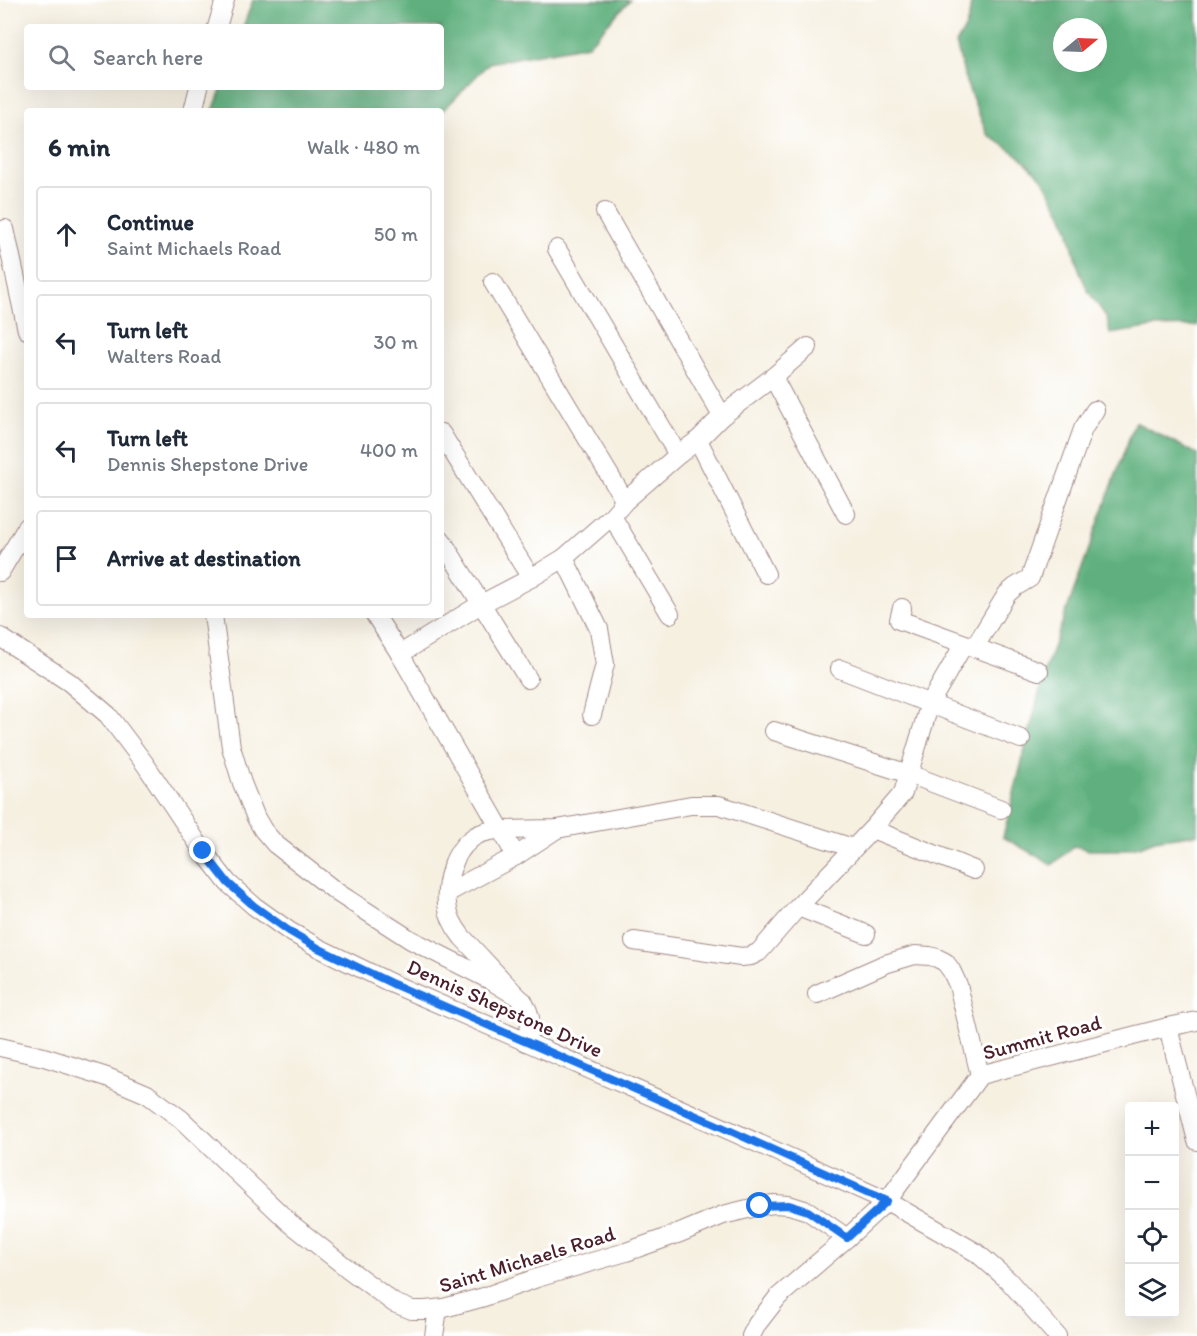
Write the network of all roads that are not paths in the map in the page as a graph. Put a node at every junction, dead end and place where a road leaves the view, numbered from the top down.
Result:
1 (225, 0) edge
2 (218, 24) edge
3 (198, 90) edge
4 (194, 108) edge
5 (605, 212) dead end
6 (5, 229) dead end
7 (557, 249) dead end
8 (493, 282) dead end
9 (24, 316) edge
10 (808, 346) dead end
11 (773, 376) junction
12 (1095, 410) dead end
13 (722, 416) junction
14 (444, 438) edge
15 (698, 440) junction
16 (678, 455) junction
17 (625, 501) junction
18 (846, 514) dead end
19 (612, 516) junction
20 (24, 532) edge
21 (444, 543) edge
22 (564, 558) junction
23 (0, 572) edge
24 (766, 574) dead end
25 (531, 578) junction
26 (481, 604) junction
27 (902, 608) dead end
28 (670, 614) dead end
29 (213, 618) edge
30 (377, 618) edge
31 (0, 637) edge
32 (969, 646) junction
33 (400, 654) junction
34 (840, 669) dead end
35 (1039, 671) dead end
36 (528, 679) dead end
37 (930, 704) junction
38 (592, 715) dead end
39 (774, 731) dead end
40 (1021, 740) dead end
41 (909, 774) junction
42 (1001, 809) dead end
43 (557, 829) junction
44 (872, 829) junction
45 (502, 830) junction
46 (853, 848) junction
47 (516, 856) junction
48 (974, 870) dead end
49 (447, 892) junction
50 (798, 907) junction
51 (866, 934) dead end
52 (634, 941) dead end
53 (817, 994) dead end
54 (518, 997) junction
55 (1197, 1021) edge
56 (1168, 1027) junction
57 (526, 1042) junction
58 (0, 1047) edge
59 (980, 1075) junction
60 (1197, 1141) edge
61 (887, 1201) junction
62 (847, 1238) junction
63 (438, 1309) junction
64 (434, 1336) edge
65 (751, 1336) edge
66 (1057, 1336) edge

1 - 2 street
3 - 4 street
5 - 13 street
6 - 9 street
7 - 16 street
8 - 17 street
10 - 11 street
11 - 13 street
11 - 18 street
12 - 32 street
13 - 15 street
14 - 25 street
15 - 16 street
15 - 24 street
16 - 17 street
17 - 19 street
19 - 22 street
19 - 28 street
20 - 23 street
21 - 26 street
22 - 25 street
22 - 38 street
25 - 26 street
26 - 33 street
26 - 36 street
27 - 32 street
29 - 54 street
30 - 33 street
31 - 57 street, Dennis Shepstone Drive
32 - 35 street
32 - 37 street
33 - 45 street
34 - 37 street
37 - 40 street
37 - 41 street
39 - 41 street
41 - 42 street
41 - 44 street
43 - 45 street
43 - 46 street
43 - 47 street
44 - 46 street
44 - 48 street
45 - 47 street
45 - 49 street
46 - 50 street
47 - 49 street
49 - 54 street
50 - 51 street
50 - 52 street
53 - 59 street
54 - 57 street
55 - 56 street, Summit Road
56 - 59 street, Summit Road
56 - 60 street
57 - 61 street, Dennis Shepstone Drive
58 - 63 street, Saint Michaels Road
59 - 61 street, Summit Road
61 - 62 street, Summit Road
61 - 66 street, Dennis Shepstone Drive
62 - 63 street, Saint Michaels Road
62 - 65 street, Summit Road
63 - 64 street

